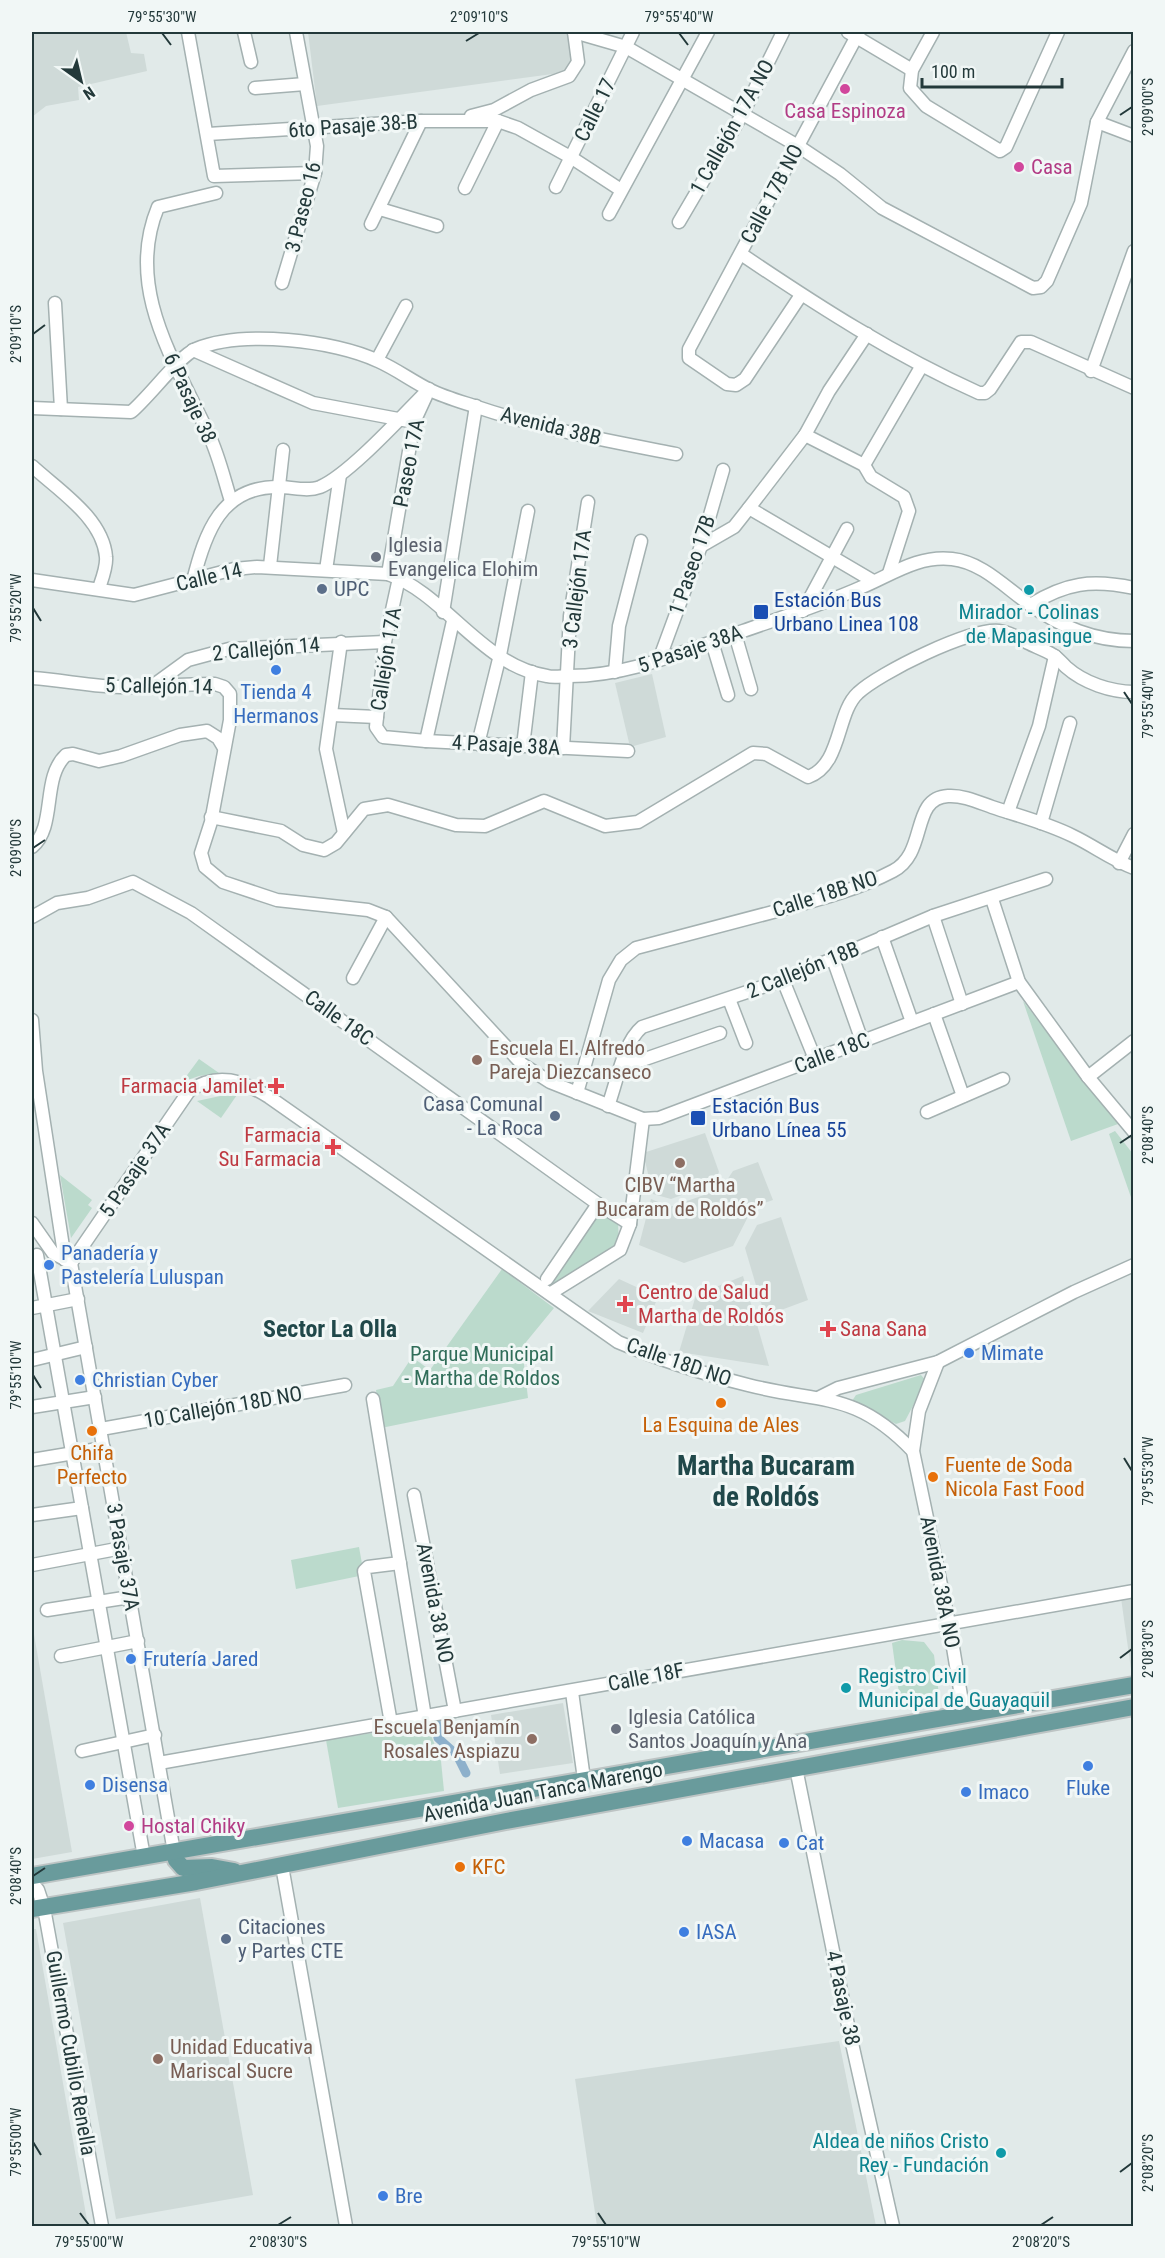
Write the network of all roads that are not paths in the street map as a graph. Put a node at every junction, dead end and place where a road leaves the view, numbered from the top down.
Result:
1 (188, 32) edge
2 (244, 32) edge
3 (296, 32) edge
4 (574, 32) edge
5 (633, 32) edge
6 (708, 32) edge
7 (783, 32) edge
8 (933, 32) edge
9 (1058, 32) edge
10 (855, 33) edge
11 (626, 47) junction
12 (1134, 51) edge
13 (250, 62) dead end
14 (912, 70) junction
15 (683, 82) junction
16 (305, 84) junction
17 (255, 88) dead end
18 (743, 114) junction
19 (421, 121) junction
20 (446, 121) junction
21 (498, 121) junction
22 (1097, 122) junction
23 (315, 129) junction
24 (208, 134) junction
25 (1134, 136) edge
26 (798, 146) junction
27 (572, 158) junction
28 (315, 173) junction
29 (556, 187) dead end
30 (465, 188) dead end
31 (621, 190) junction
32 (216, 193) dead end
33 (380, 209) junction
34 (609, 214) dead end
35 (678, 222) dead end
36 (371, 224) dead end
37 (437, 226) dead end
38 (1134, 251) edge
39 (741, 254) junction
40 (282, 283) dead end
41 (801, 295) junction
42 (55, 303) dead end
43 (406, 306) dead end
44 (867, 334) junction
45 (193, 350) junction
46 (377, 360) junction
47 (176, 366) junction
48 (921, 367) junction
49 (1091, 371) junction
50 (1134, 388) edge
51 (429, 389) junction
52 (476, 406) junction
53 (32, 408) edge
54 (60, 409) junction
55 (399, 418) junction
56 (414, 422) junction
57 (805, 435) junction
58 (283, 450) dead end
59 (676, 454) dead end
60 (864, 465) junction
61 (32, 466) edge
62 (723, 470) dead end
63 (340, 475) junction
64 (278, 487) junction
65 (231, 501) junction
66 (588, 502) dead end
67 (750, 508) junction
68 (528, 511) dead end
69 (847, 529) dead end
70 (641, 541) dead end
71 (701, 546) junction
72 (831, 556) junction
73 (270, 566) junction
74 (326, 570) junction
75 (889, 573) junction
76 (394, 576) junction
77 (32, 580) edge
78 (193, 581) junction
79 (873, 581) junction
80 (99, 588) junction
81 (1134, 588) edge
82 (1030, 605) junction
83 (803, 610) junction
84 (448, 616) junction
85 (735, 634) junction
86 (1134, 641) edge
87 (340, 642) junction
88 (385, 642) junction
89 (712, 642) junction
90 (500, 655) junction
91 (1055, 656) junction
92 (659, 660) junction
93 (532, 672) junction
94 (615, 672) junction
95 (568, 676) junction
96 (32, 678) edge
97 (155, 684) junction
98 (751, 689) dead end
99 (1134, 692) edge
100 (728, 695) dead end
101 (332, 715) junction
102 (377, 717) junction
103 (1070, 723) dead end
104 (383, 737) joint
105 (426, 741) junction
106 (478, 744) junction
107 (523, 746) junction
108 (224, 748) junction
109 (563, 748) junction
110 (628, 751) dead end
111 (1008, 812) junction
112 (211, 817) junction
113 (1041, 823) junction
114 (344, 833) junction
115 (1134, 834) edge
116 (32, 848) edge
117 (1119, 863) junction
118 (1134, 868) edge
119 (1046, 879) dead end
120 (992, 899) junction
121 (933, 916) junction
122 (32, 917) edge
123 (386, 917) junction
124 (882, 937) junction
125 (833, 959) junction
126 (353, 978) dead end
127 (783, 980) junction
128 (1019, 982) junction
129 (729, 999) junction
130 (962, 1004) junction
131 (934, 1014) junction
132 (32, 1020) edge
133 (912, 1022) junction
134 (720, 1033) dead end
135 (862, 1041) junction
136 (1134, 1041) edge
137 (746, 1044) dead end
138 (815, 1059) junction
139 (622, 1067) junction
140 (34, 1071) edge
141 (1088, 1077) junction
142 (1003, 1079) dead end
143 (204, 1083) joint
144 (577, 1093) junction
145 (963, 1096) junction
146 (608, 1106) junction
147 (927, 1112) dead end
148 (1129, 1116) edge
149 (643, 1119) junction
150 (1134, 1132) edge
151 (598, 1204) junction
152 (32, 1223) edge
153 (630, 1224) junction
154 (53, 1253) junction
155 (34, 1256) edge
156 (68, 1261) junction
157 (1134, 1265) edge
158 (547, 1279) dead end
159 (551, 1293) junction
160 (78, 1299) junction
161 (46, 1305) junction
162 (32, 1308) edge
163 (86, 1347) junction
164 (55, 1354) junction
165 (32, 1360) edge
166 (938, 1362) junction
167 (345, 1385) dead end
168 (95, 1396) junction
169 (820, 1397) junction
170 (373, 1399) dead end
171 (63, 1402) junction
172 (32, 1407) edge
173 (100, 1429) junction
174 (104, 1448) junction
175 (913, 1451) junction
176 (72, 1454) junction
177 (32, 1460) edge
178 (414, 1494) dead end
179 (82, 1508) junction
180 (32, 1515) edge
181 (122, 1548) junction
182 (90, 1554) junction
183 (400, 1563) junction
184 (32, 1565) edge
185 (1134, 1591) edge
186 (130, 1597) junction
187 (99, 1602) junction
188 (47, 1610) dead end
189 (950, 1623) junction
190 (138, 1641) junction
191 (106, 1647) junction
192 (61, 1656) dead end
193 (1134, 1685) edge
194 (572, 1692) junction
195 (1134, 1707) edge
196 (455, 1712) junction
197 (964, 1714) junction
198 (425, 1717) junction
199 (391, 1723) junction
200 (155, 1735) junction
201 (123, 1740) junction
202 (82, 1751) dead end
203 (825, 1762) junction
204 (159, 1763) junction
205 (796, 1768) junction
206 (584, 1779) junction
207 (174, 1852) junction
208 (144, 1857) junction
209 (282, 1866) junction
210 (246, 1872) junction
211 (32, 1876) edge
212 (32, 1883) edge
213 (38, 1908) edge
214 (102, 2226) edge
215 (346, 2226) edge
216 (893, 2226) edge

1 - 24 street
2 - 13 street
3 - 16 street, 3 Paseo 16
4 - 11 street
4 - 20 street
5 - 11 street, Calle 17
6 - 15 street
7 - 18 street, 1 Callejón 17A NO
8 - 14 street
9 - 14 street
10 - 14 street
10 - 26 street, Calle 17B NO
11 - 15 street
11 - 27 street, Calle 17
12 - 22 street
15 - 18 street
15 - 31 street
16 - 17 street
16 - 23 street, 3 Paseo 16
18 - 26 street
18 - 35 street, 1 Callejón 17A NO
19 - 20 street, 6to Pasaje 38-B
19 - 23 street, 6to Pasaje 38-B
19 - 33 street
20 - 21 street, 6to Pasaje 38-B
21 - 27 street
21 - 30 street
22 - 25 street
22 - 26 street
23 - 24 street, 6to Pasaje 38-B
23 - 28 street, 3 Paseo 16
24 - 28 street
26 - 39 street, Calle 17B NO
27 - 29 street, Calle 17
27 - 31 street
28 - 40 street, 3 Paseo 16
31 - 34 street
32 - 47 street, 6 Pasaje 38
33 - 36 street
33 - 37 street
38 - 49 street
39 - 41 street
39 - 41 street, Calle 17B NO
41 - 44 street
42 - 54 street
43 - 46 street
44 - 48 street
44 - 57 street
45 - 46 street, Avenida 38B
45 - 47 street
45 - 55 street
46 - 51 street, Avenida 38B
47 - 54 street
47 - 65 street, 6 Pasaje 38
48 - 49 street
48 - 60 street
49 - 50 street
51 - 52 street, Avenida 38B
51 - 55 street
51 - 56 street, Paseo 17A
52 - 59 street, Avenida 38B
52 - 84 street
53 - 54 street
55 - 56 street
55 - 63 street
56 - 76 street, Paseo 17A
57 - 60 street
57 - 67 street
58 - 64 street
60 - 75 street
61 - 80 street
62 - 71 street, 1 Paseo 17B
63 - 64 street
63 - 74 street
64 - 65 street
64 - 73 street
65 - 78 street
66 - 95 street, 3 Callejón 17A
67 - 71 street
67 - 72 street
68 - 90 street
69 - 72 street
70 - 94 street
71 - 92 street, 1 Paseo 17B
72 - 79 street
72 - 83 street
73 - 74 street, Calle 14
73 - 78 street, Calle 14
74 - 76 street, Calle 14
75 - 79 street, 5 Pasaje 38A
75 - 82 street, 5 Pasaje 38A
76 - 84 street, 5 Pasaje 38A
76 - 88 street, Callejón 17A
77 - 80 street, Calle 14
78 - 80 street, Calle 14
79 - 83 street, 5 Pasaje 38A
81 - 82 street
82 - 86 street, 5 Pasaje 38A
83 - 85 street, 5 Pasaje 38A
84 - 90 street, 5 Pasaje 38A
84 - 105 street
85 - 89 street, 5 Pasaje 38A
85 - 98 street
87 - 88 street, 2 Callejón 14
87 - 97 street, 2 Callejón 14
87 - 101 street
88 - 102 street, Callejón 17A
89 - 92 street, 5 Pasaje 38A
89 - 100 street
90 - 93 street, 5 Pasaje 38A
90 - 106 street
91 - 99 street
91 - 111 street
91 - 114 street
92 - 94 street, 5 Pasaje 38A
93 - 95 street, 5 Pasaje 38A
93 - 107 street
94 - 95 street, 5 Pasaje 38A
95 - 109 street, 3 Callejón 17A
96 - 97 street, 5 Callejón 14
97 - 108 street, 5 Callejón 14
101 - 102 street
101 - 114 street
102 - 104 street, Callejón 17A
103 - 113 street
104 - 105 street, 4 Pasaje 38A
105 - 106 street, 4 Pasaje 38A
106 - 107 street, 4 Pasaje 38A
107 - 109 street, 4 Pasaje 38A
108 - 112 street
108 - 116 street
109 - 110 street, 4 Pasaje 38A
111 - 113 street, Calle 18B NO
111 - 144 street, Calle 18B NO
112 - 114 street
112 - 123 street
113 - 117 street, Calle 18B NO
115 - 117 street
117 - 118 street, Calle 18B NO
119 - 120 street, 2 Callejón 18B
120 - 121 street, 2 Callejón 18B
120 - 128 street
121 - 124 street, 2 Callejón 18B
121 - 130 street
122 - 151 street, Calle 18C
123 - 126 street
123 - 144 street
124 - 125 street, 2 Callejón 18B
124 - 133 street
125 - 127 street, 2 Callejón 18B
125 - 135 street
127 - 129 street, 2 Callejón 18B
127 - 138 street
128 - 130 street, Calle 18C
128 - 141 street
129 - 137 street
129 - 139 street, 2 Callejón 18B
130 - 131 street, Calle 18C
131 - 133 street, Calle 18C
131 - 145 street
132 - 140 street, 3 Pasaje 37A
133 - 135 street, Calle 18C
134 - 139 street
135 - 138 street, Calle 18C
136 - 141 street
138 - 149 street, Calle 18C
139 - 146 street, 2 Callejón 18B
140 - 156 street, 3 Pasaje 37A
141 - 148 street
142 - 145 street
143 - 156 street, 5 Pasaje 37A
143 - 159 street, Calle 18D NO
144 - 146 street
145 - 147 street
146 - 149 street
148 - 150 street
149 - 153 street
151 - 153 street, Calle 18C
151 - 158 street
152 - 154 street
153 - 159 street
154 - 155 street
154 - 156 street
155 - 161 street
156 - 160 street, 3 Pasaje 37A
157 - 166 street
159 - 169 street, Calle 18D NO
160 - 161 street
160 - 163 street, 3 Pasaje 37A
161 - 162 street
161 - 164 street
163 - 164 street
163 - 168 street, 3 Pasaje 37A
164 - 165 street
164 - 171 street
166 - 169 street
166 - 175 street, Avenida 38A NO
167 - 173 street, 10 Callejón 18D NO
168 - 171 street
168 - 173 street, 3 Pasaje 37A
169 - 175 street
170 - 183 street
171 - 172 street
171 - 176 street
173 - 174 street, 3 Pasaje 37A
174 - 176 street
174 - 181 street, 3 Pasaje 37A
175 - 189 street, Avenida 38A NO
176 - 177 street
176 - 179 street
178 - 196 street, Avenida 38 NO
179 - 180 street
179 - 182 street
181 - 182 street
181 - 186 street, 3 Pasaje 37A
182 - 184 street
182 - 187 street
183 - 198 street
183 - 199 street
185 - 189 street, Calle 18F
186 - 187 street
186 - 190 street, 3 Pasaje 37A
187 - 188 street
187 - 191 street
189 - 194 street, Calle 18F
189 - 197 street, Avenida 38A NO
190 - 191 street
190 - 200 street, 3 Pasaje 37A
191 - 192 street
191 - 201 street
193 - 197 main road, Avenida Juan Tanca Marengo
194 - 196 street, Calle 18F
194 - 206 street
195 - 203 main road, Avenida Juan Tanca Marengo
196 - 198 street, Calle 18F
197 - 203 main road
197 - 206 main road, Avenida Juan Tanca Marengo
198 - 199 street, Calle 18F
199 - 204 street, Calle 18F
200 - 201 street
200 - 204 street, 3 Pasaje 37A
201 - 202 street
201 - 208 street
203 - 205 main road, Avenida Juan Tanca Marengo
204 - 207 street, 3 Pasaje 37A
205 - 209 main road, Avenida Juan Tanca Marengo
205 - 216 street, 4 Pasaje 38
206 - 207 main road, Avenida Juan Tanca Marengo
207 - 208 main road, Avenida Juan Tanca Marengo
207 - 210 main road
208 - 211 main road, Avenida Juan Tanca Marengo
209 - 210 main road, Avenida Juan Tanca Marengo
209 - 215 street
210 - 213 main road, Avenida Juan Tanca Marengo
212 - 213 street, Guillermo Cubillo Renella
213 - 214 street, Guillermo Cubillo Renella

